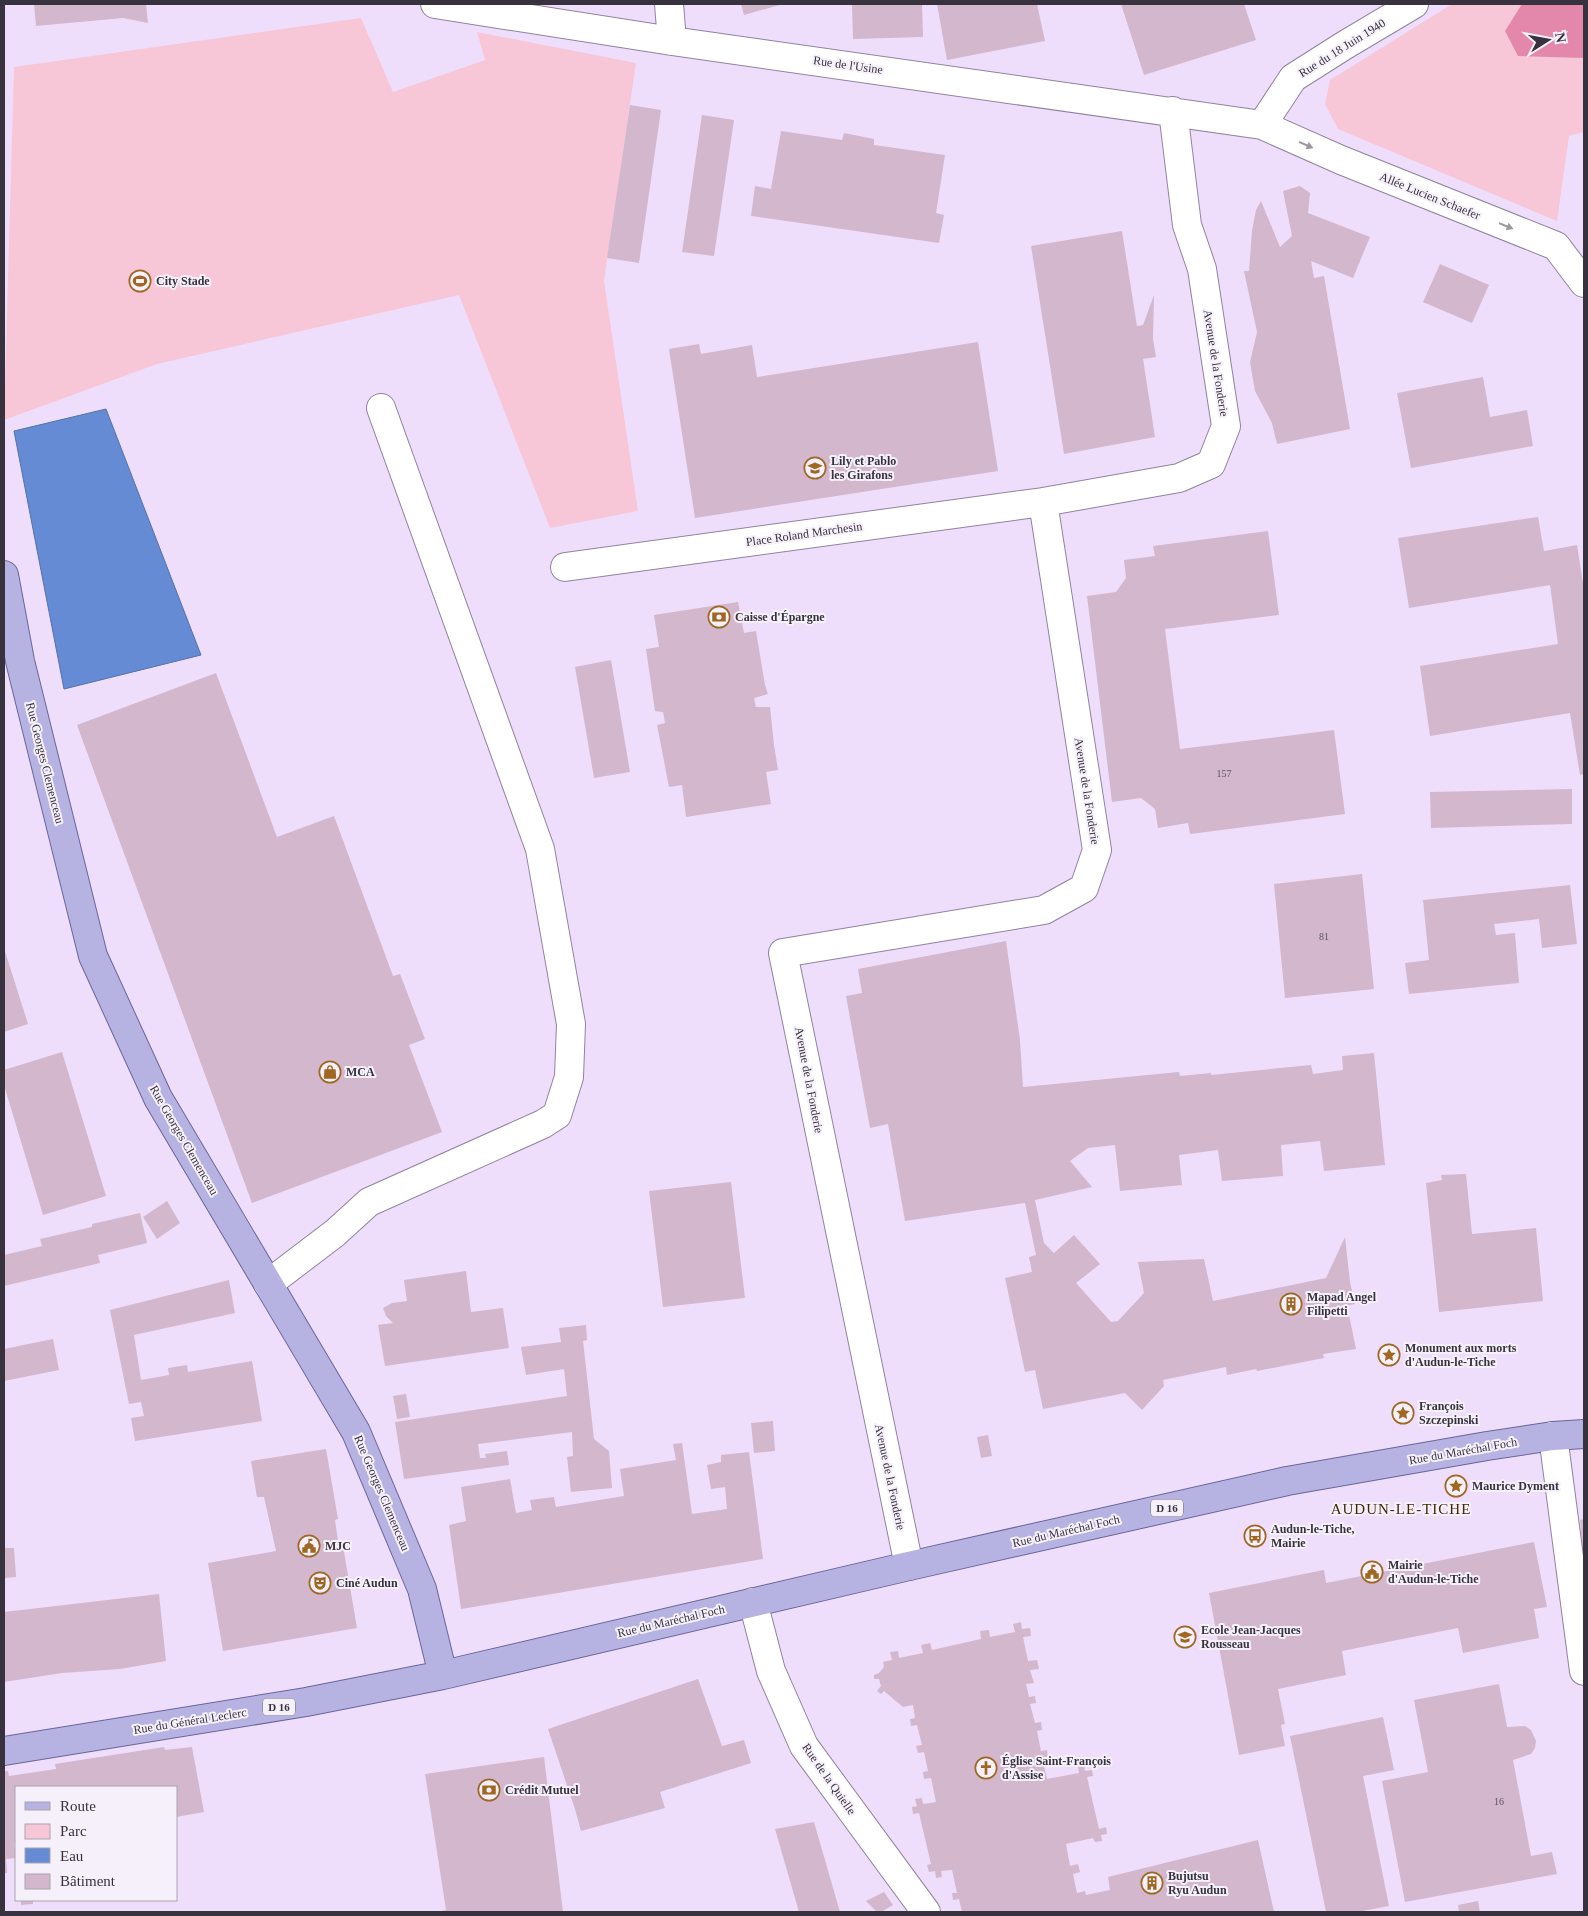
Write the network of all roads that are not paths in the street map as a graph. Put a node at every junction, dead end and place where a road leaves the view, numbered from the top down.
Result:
1 (435, 4) edge
2 (669, 4) edge
3 (1414, 4) edge
4 (672, 41) junction
5 (1173, 111) junction
6 (1262, 125) junction
7 (1584, 283) edge
8 (381, 408) dead end
9 (1043, 502) junction
10 (565, 567) dead end
11 (4, 575) edge
12 (12, 663) edge
13 (268, 1284) junction
14 (1584, 1434) edge
15 (1553, 1436) junction
16 (909, 1566) junction
17 (753, 1602) junction
18 (552, 1648) joint
19 (1584, 1671) edge
20 (443, 1675) junction
21 (4, 1751) edge
22 (926, 1912) edge

1 - 4 street, Rue de l'Usine
2 - 4 street
3 - 6 street, Rue du 18 Juin 1940
4 - 5 street, Rue de l'Usine
5 - 6 street, Rue de l'Usine
5 - 9 street, Avenue de la Fonderie
6 -> 7 street, Allée Lucien Schaefer
8 - 13 street
9 - 10 street, Place Roland Marchesin
9 - 16 street, Avenue de la Fonderie
11 - 12 main road, Rue Georges Clemenceau
12 - 13 main road, Rue Georges Clemenceau
13 - 20 main road, Rue Georges Clemenceau
14 - 15 main road, Rue du Maréchal Foch / D 16
15 - 16 main road, Rue du Maréchal Foch / D 16
15 - 19 street
16 - 17 main road, Rue du Maréchal Foch / D 16
17 - 18 main road, Rue du Maréchal Foch / D 16
17 - 22 street, Rue de la Quielle
18 - 20 main road, Rue du Général Leclerc / D 16
20 - 21 main road, Rue du Général Leclerc / D 16

